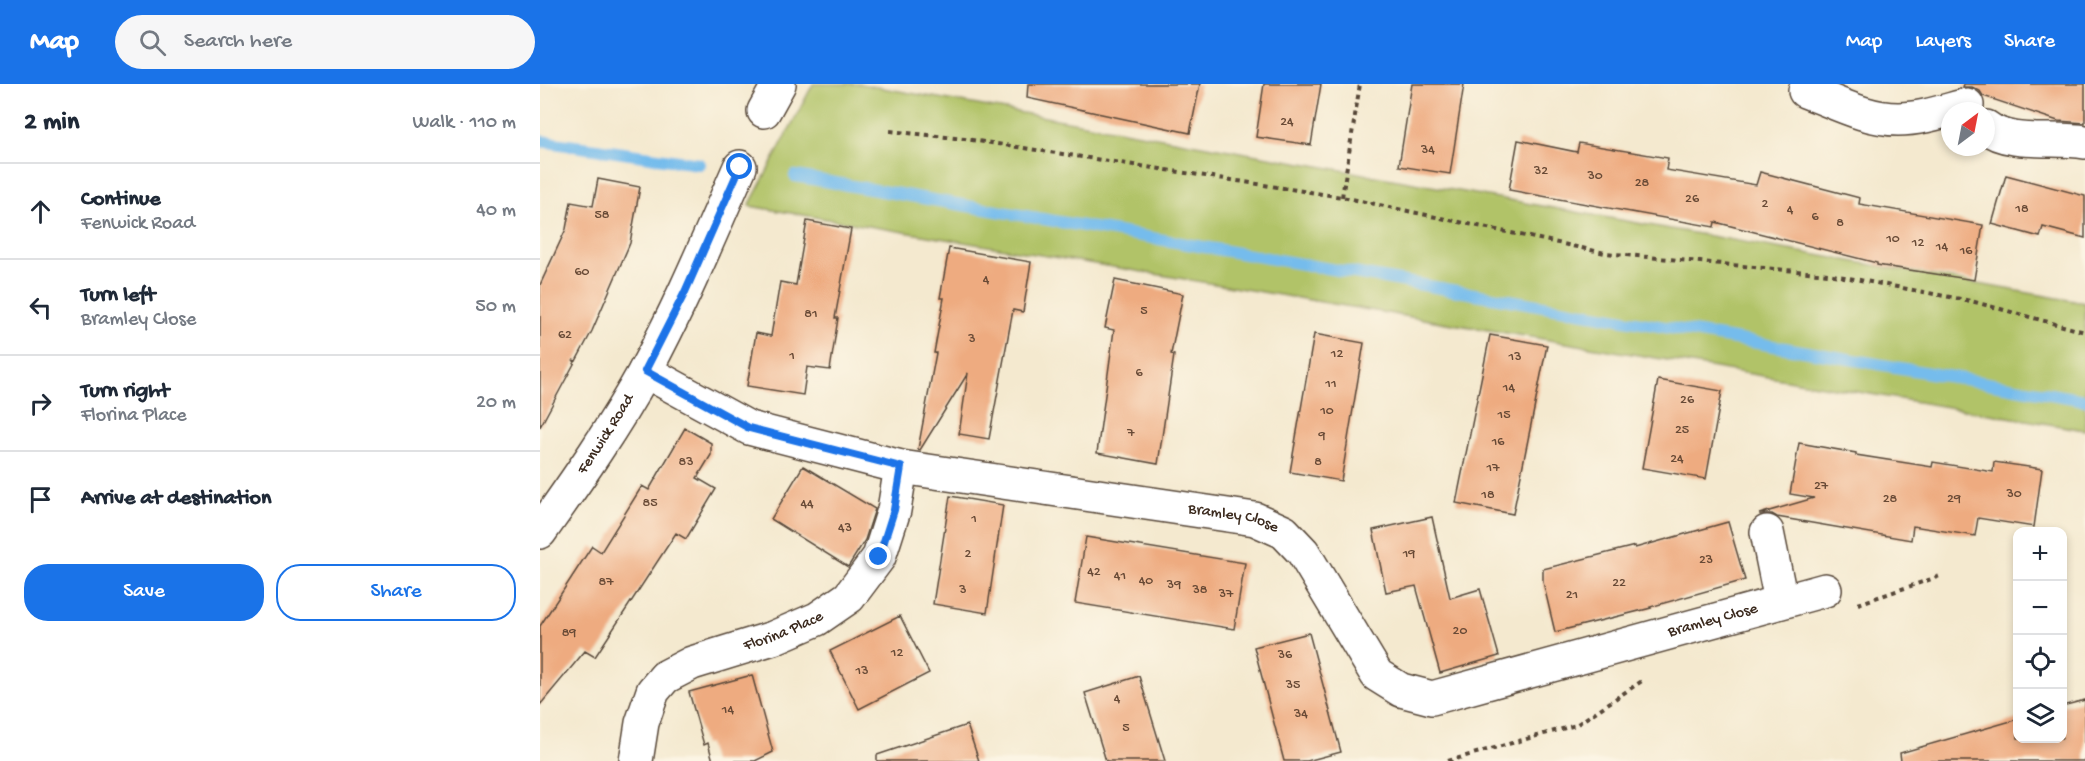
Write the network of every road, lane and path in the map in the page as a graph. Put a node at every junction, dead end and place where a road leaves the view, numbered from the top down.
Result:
1 (1360, 84) edge
2 (1805, 91) dead end
3 (1941, 113) edge
4 (890, 131) dead end
5 (1995, 134) edge
6 (2085, 141) edge
7 (740, 167) dead end
8 (1342, 196) junction
9 (2085, 332) edge
10 (645, 371) junction
11 (901, 467) junction
12 (540, 532) edge
13 (1767, 532) dead end
14 (1940, 576) dead end
15 (1836, 599) joint
16 (1781, 601) junction
17 (1651, 674) dead end
18 (636, 761) edge
19 (1448, 761) edge

1 - 8 path
2 - 3 street
4 - 8 path
5 - 6 street
7 - 10 street, Fenwick Road
8 - 9 path
10 - 11 street, Bramley Close
10 - 12 street, Fenwick Road
11 - 16 street, Bramley Close
11 - 18 street, Florina Place
13 - 16 street
14 - 15 path
15 - 16 street, Bramley Close
17 - 19 path

